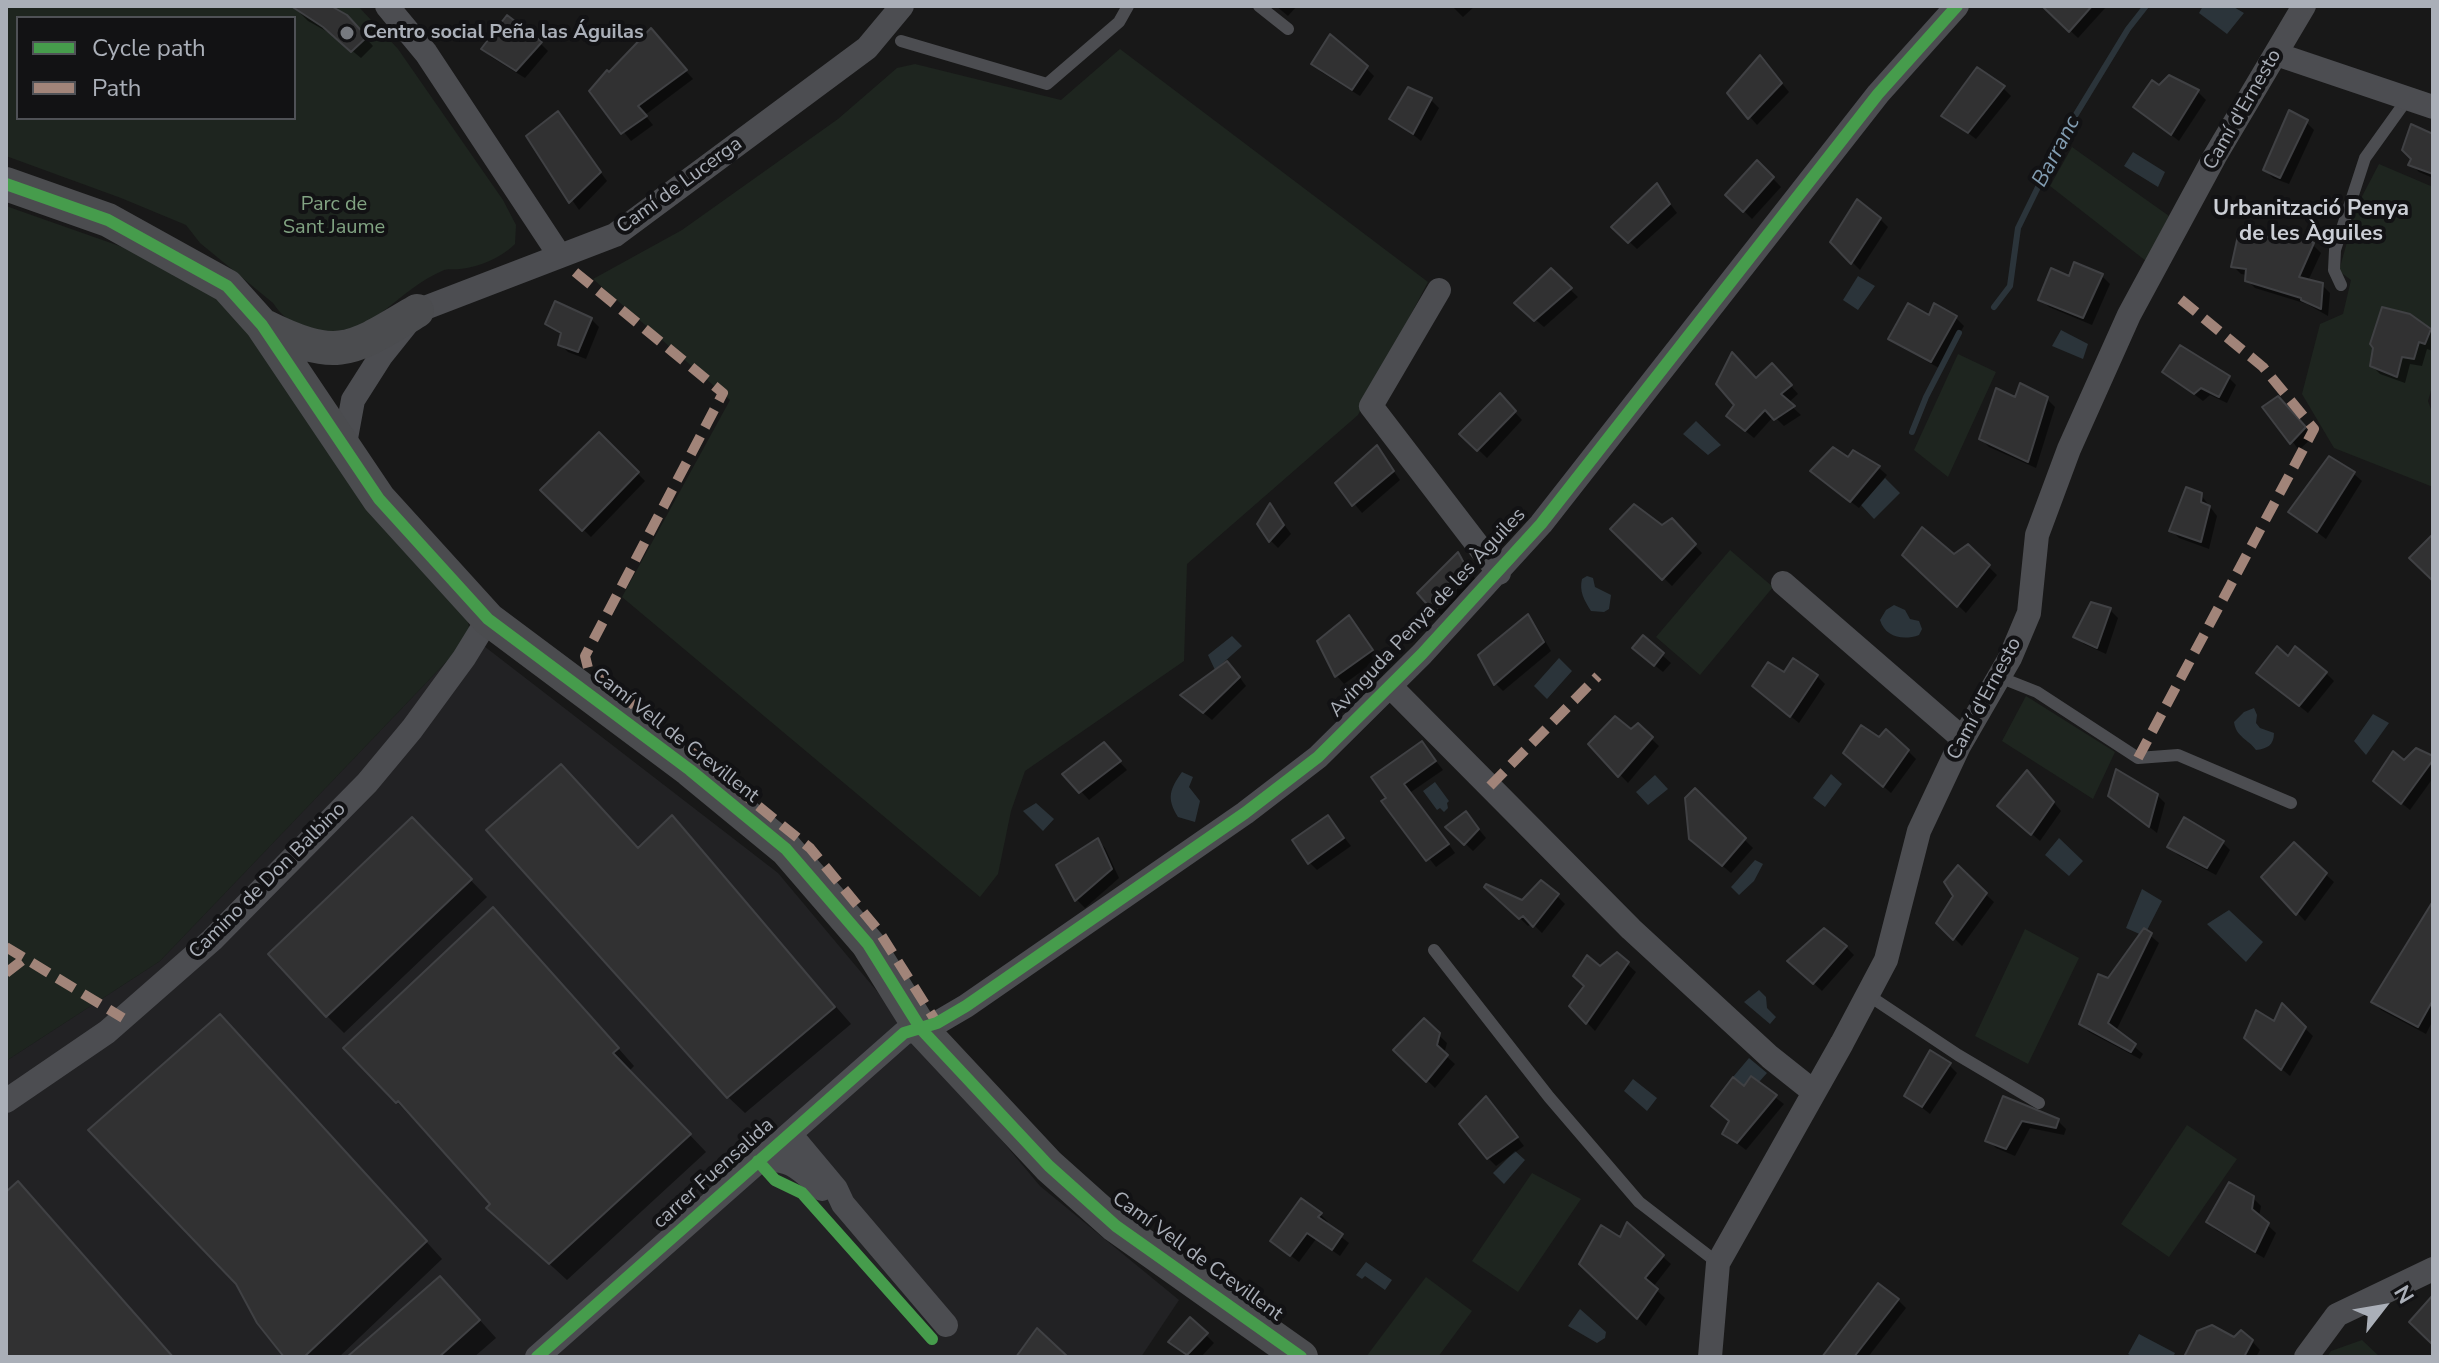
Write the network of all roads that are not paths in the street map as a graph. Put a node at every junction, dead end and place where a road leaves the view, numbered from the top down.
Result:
1 (387, 6) edge
2 (1128, 6) edge
3 (1259, 6) edge
4 (1957, 6) edge
5 (2304, 6) edge
6 (892, 19) edge
7 (1288, 29) dead end
8 (2276, 54) junction
9 (2408, 98) junction
10 (2433, 107) edge
11 (6, 184) edge
12 (560, 256) junction
13 (2341, 285) dead end
14 (1439, 290) dead end
15 (417, 311) junction
16 (262, 325) junction
17 (328, 350) junction
18 (364, 382) junction
19 (306, 393) junction
20 (344, 449) junction
21 (1499, 573) junction
22 (1783, 583) dead end
23 (488, 619) junction
24 (1999, 677) junction
25 (1390, 686) junction
26 (1963, 739) junction
27 (2291, 803) dead end
28 (1434, 950) dead end
29 (1868, 995) junction
30 (921, 1029) junction
31 (1814, 1092) junction
32 (6, 1101) edge
33 (2039, 1103) dead end
34 (790, 1134) junction
35 (758, 1161) junction
36 (843, 1204) junction
37 (1718, 1263) junction
38 (2433, 1269) edge
39 (946, 1325) dead end
40 (537, 1357) edge
41 (1301, 1357) edge
42 (1710, 1357) edge
43 (2306, 1357) edge

1 - 12 street
2 - 6 lane
3 - 7 lane
4 - 21 street, Avinguda Penya de les Àguiles
5 - 8 street, Camí d'Ernesto
6 - 12 street, Camí de Lucerga
8 - 9 street
8 - 24 street, Camí d'Ernesto
9 - 10 street
9 - 13 lane
11 - 16 street, Camí Vell de Crevillent
12 - 15 street, Camí de Lucerga
14 - 21 street
15 - 17 street
15 - 18 street
16 - 17 street
16 - 19 street, Camí Vell de Crevillent
17 - 19 street
18 - 19 street
18 - 20 street
19 - 20 street, Camí Vell de Crevillent
20 - 23 street, Camí Vell de Crevillent
21 - 25 street, Avinguda Penya de les Àguiles
22 - 26 street
23 - 30 street, Camí Vell de Crevillent
23 - 32 street, Camino de Don Balbino
24 - 26 street, Camí d'Ernesto
24 - 27 lane
25 - 30 street, Avinguda Penya de les Àguiles
25 - 31 street
26 - 29 street, Camí d'Ernesto
28 - 37 lane
29 - 31 street, Camí d'Ernesto
29 - 33 lane
30 - 34 street, carrer Fuensalida
30 - 41 street, Camí Vell de Crevillent
31 - 37 street, Camí d'Ernesto
34 - 35 street, carrer Fuensalida
34 - 36 street, carrer Fuensalida
35 - 36 street, carrer Fuensalida
35 - 40 street, carrer Fuensalida
36 - 39 street, carrer Fuensalida
37 - 42 street, Camí d'Ernesto
38 - 43 street

